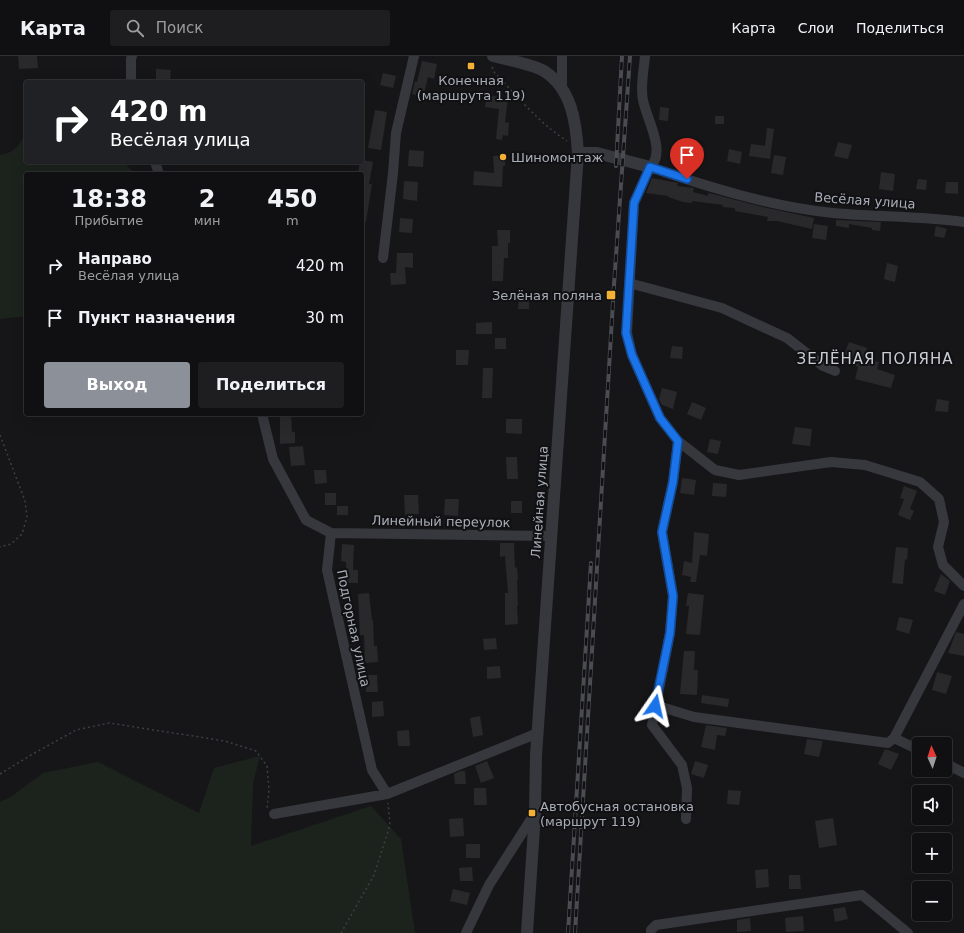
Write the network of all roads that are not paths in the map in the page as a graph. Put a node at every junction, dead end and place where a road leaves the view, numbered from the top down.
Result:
1 (132, 56) edge
2 (414, 56) edge
3 (562, 56) edge
4 (645, 56) edge
5 (491, 59) edge
6 (131, 80) edge
7 (562, 87) junction
8 (577, 150) junction
9 (650, 167) junction
10 (964, 222) edge
11 (383, 258) dead end
12 (629, 283) junction
13 (835, 372) dead end
14 (262, 416) edge
15 (678, 441) junction
16 (330, 533) junction
17 (551, 536) junction
18 (964, 586) edge
19 (964, 604) edge
20 (655, 706) junction
21 (538, 733) junction
22 (894, 738) junction
23 (912, 747) edge
24 (952, 767) edge
25 (964, 773) edge
26 (387, 794) junction
27 (535, 813) junction
28 (274, 814) road end
29 (686, 819) dead end
30 (466, 933) edge
31 (527, 933) edge
32 (651, 933) edge
33 (908, 933) edge

1 - 6 street
2 - 11 street
3 - 7 street, Линейная улица
4 - 9 street
5 - 7 street
7 - 8 street, Линейная улица
8 - 9 street
8 - 17 street, Линейная улица
9 - 10 street, Весёлая улица
9 - 12 street
12 - 13 street
12 - 15 street
14 - 16 street
15 - 18 street
15 - 20 street
16 - 17 street, Линейный переулок
16 - 26 street, Подгорная улица
17 - 21 street, Линейная улица
19 - 22 street
20 - 22 street
20 - 29 street
21 - 26 street
21 - 27 street, Линейная улица
22 - 23 street
24 - 25 street
26 - 28 street
27 - 30 street
27 - 31 street, Линейная улица
32 - 33 street

